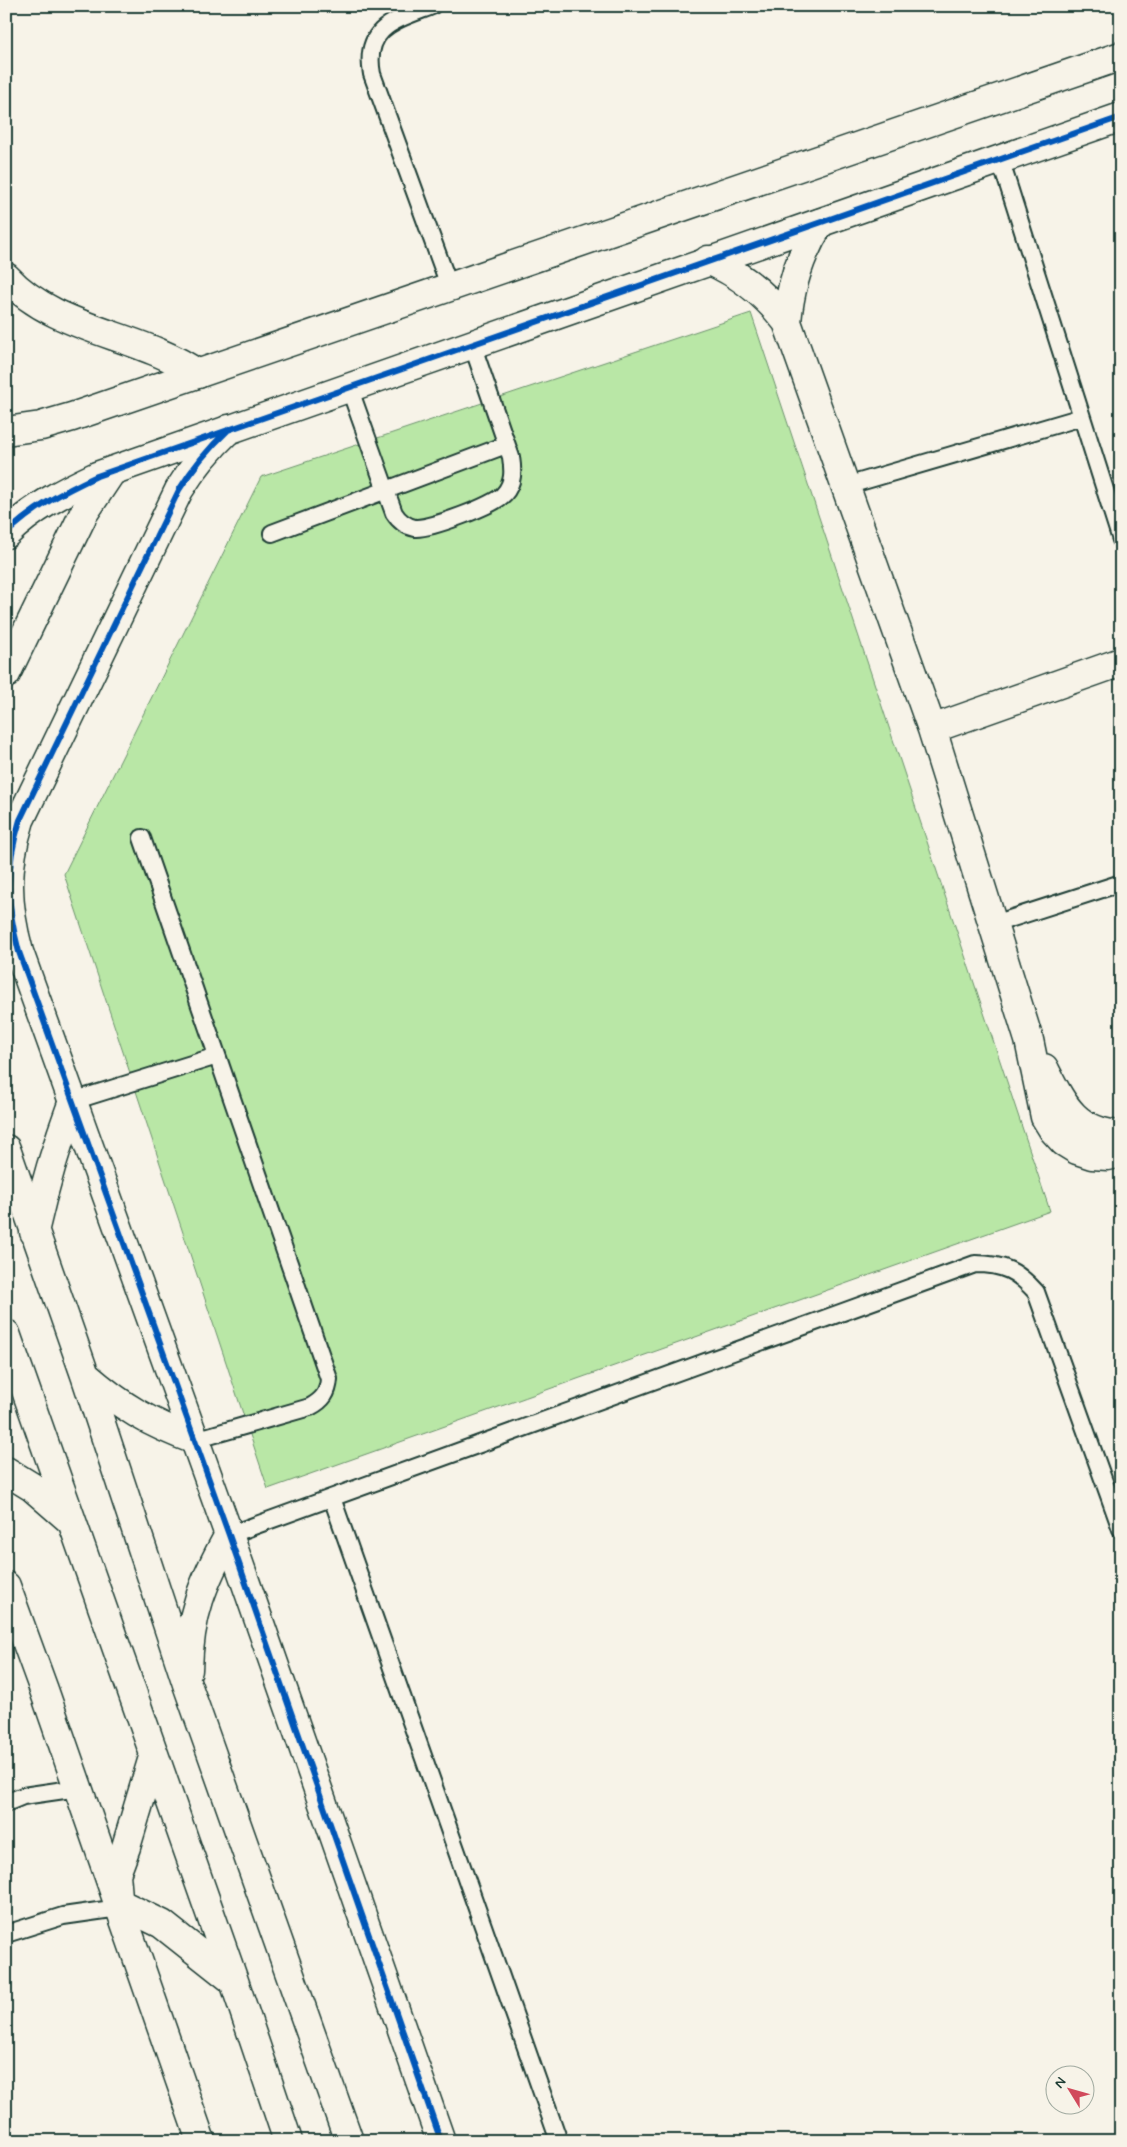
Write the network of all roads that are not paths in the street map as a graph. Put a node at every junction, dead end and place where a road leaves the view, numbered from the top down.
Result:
1 (432, 6) edge
2 (1121, 56) edge
3 (1121, 117) edge
4 (1000, 159) junction
5 (820, 223) junction
6 (708, 260) junction
7 (6, 277) edge
8 (450, 288) junction
9 (787, 322) junction
10 (472, 344) junction
11 (198, 374) junction
12 (349, 387) junction
13 (1082, 417) junction
14 (229, 429) junction
15 (6, 431) edge
16 (506, 445) junction
17 (112, 471) junction
18 (846, 486) junction
19 (386, 491) junction
20 (272, 533) dead end
21 (6, 534) edge
22 (1121, 540) edge
23 (1121, 662) edge
24 (6, 674) edge
25 (932, 729) junction
26 (142, 838) dead end
27 (1121, 883) edge
28 (994, 924) junction
29 (1029, 1040) junction
30 (217, 1056) junction
31 (73, 1101) junction
32 (1121, 1135) edge
33 (6, 1149) edge
34 (1121, 1154) edge
35 (34, 1232) junction
36 (6, 1334) edge
37 (85, 1375) junction
38 (195, 1440) junction
39 (6, 1471) edge
40 (332, 1498) junction
41 (72, 1521) junction
42 (1121, 1529) edge
43 (229, 1535) junction
44 (7, 1593) edge
45 (187, 1684) junction
46 (154, 1754) junction
47 (78, 1788) junction
48 (6, 1803) edge
49 (118, 1908) junction
50 (6, 1934) edge
51 (234, 1981) junction
52 (201, 2141) edge
53 (288, 2141) edge
54 (349, 2141) edge
55 (441, 2141) edge
56 (560, 2141) edge

1 - 8 lane
2 - 8 street
3 - 4 street
4 - 5 street
4 - 13 lane
5 - 6 street
5 - 9 street
6 - 9 street
6 - 10 street
7 - 11 street
8 - 11 street
9 - 18 street
10 - 12 street
10 - 16 lane
11 - 15 street
12 - 14 street
12 - 19 lane
13 - 18 lane
13 - 22 lane
14 - 17 street
14 - 31 street
16 - 19 lane
16 - 19 lane
17 - 21 street
17 - 24 street
18 - 25 street
19 - 20 lane
23 - 25 street
25 - 28 street
26 - 30 lane
27 - 28 lane
28 - 29 street
29 - 32 street
29 - 34 street
30 - 31 lane
30 - 38 lane
31 - 35 street
31 - 38 street
33 - 35 street
35 - 37 street
36 - 41 street
37 - 38 street
37 - 45 street
38 - 43 street
39 - 41 street
40 - 42 lane
40 - 43 lane
40 - 56 lane
41 - 46 street
43 - 45 street
43 - 55 street
44 - 47 street
45 - 54 street
46 - 49 street
46 - 51 street
47 - 48 lane
47 - 49 street
49 - 50 lane
49 - 51 street
49 - 52 street
51 - 53 street

